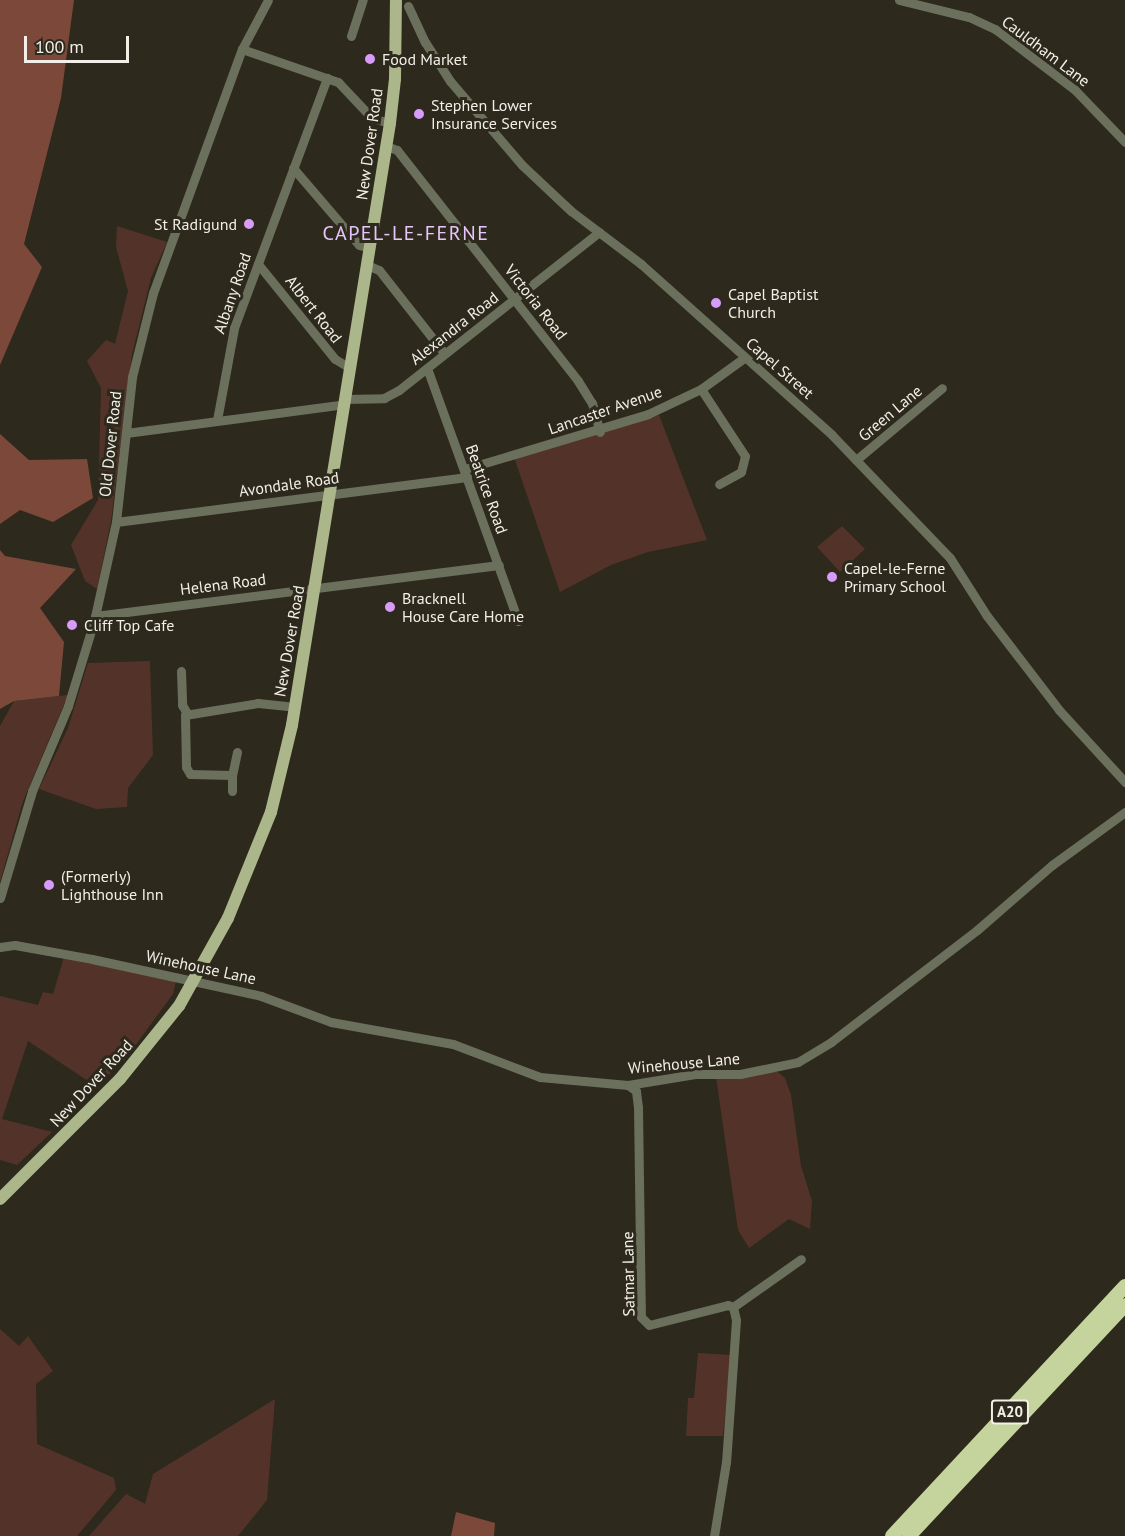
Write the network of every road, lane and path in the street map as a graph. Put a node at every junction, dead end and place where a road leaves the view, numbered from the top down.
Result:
1 (268, 0) edge
2 (363, 0) edge
3 (899, 0) edge
4 (403, 2) edge
5 (351, 36) dead end
6 (242, 49) junction
7 (327, 78) junction
8 (390, 123) junction
9 (1125, 142) edge
10 (386, 146) junction
11 (293, 168) junction
12 (599, 232) junction
13 (370, 248) junction
14 (258, 264) junction
15 (366, 265) junction
16 (515, 298) junction
17 (444, 353) junction
18 (744, 358) junction
19 (350, 368) junction
20 (428, 368) junction
21 (942, 388) dead end
22 (700, 389) junction
23 (345, 401) junction
24 (218, 420) junction
25 (600, 432) junction
26 (126, 433) junction
27 (856, 460) junction
28 (466, 473) junction
29 (719, 484) dead end
30 (329, 495) junction
31 (116, 522) junction
32 (499, 566) junction
33 (315, 587) junction
34 (95, 616) junction
35 (518, 621) dead end
36 (181, 671) dead end
37 (295, 707) junction
38 (187, 713) junction
39 (237, 752) dead end
40 (231, 775) junction
41 (1125, 782) edge
42 (232, 791) dead end
43 (1125, 812) edge
44 (0, 898) edge
45 (0, 947) edge
46 (194, 982) junction
47 (628, 1085) junction
48 (0, 1199) edge
49 (801, 1259) dead end
50 (1125, 1287) edge
51 (1125, 1305) edge
52 (733, 1307) junction
53 (714, 1536) edge
54 (892, 1536) edge
55 (909, 1536) edge

1 - 6 street, Old Dover Road
2 - 5 street
3 - 9 street, Cauldham Lane
4 - 8 main road, New Dover Road
4 - 12 street, Capel Street
6 - 7 street
6 - 26 street, Old Dover Road
7 - 8 street
7 - 11 street, Albany Road
8 - 10 main road, New Dover Road
10 - 13 main road, New Dover Road
10 - 16 street, Victoria Road
11 - 13 street
11 - 14 street, Albany Road
12 - 16 street, Alexandra Road
12 - 18 street, Capel Street
13 - 15 main road, New Dover Road
14 - 19 street, Albert Road
14 - 24 street, Albany Road
15 - 17 street
15 - 19 main road, New Dover Road
16 - 17 street, Alexandra Road
16 - 25 street, Victoria Road
17 - 20 street, Alexandra Road
18 - 22 street, Lancaster Avenue
18 - 27 street, Capel Street
19 - 23 main road, New Dover Road
20 - 23 street, Alexandra Road
20 - 28 street, Beatrice Road
21 - 27 street, Green Lane
22 - 25 street, Lancaster Avenue
22 - 29 street
23 - 24 street, Alexandra Road
23 - 30 main road, New Dover Road
24 - 26 street, Alexandra Road
25 - 28 street, Lancaster Avenue
26 - 31 street, Old Dover Road
27 - 41 street, Capel Street
28 - 30 street, Avondale Road
28 - 32 street, Beatrice Road
30 - 31 street, Avondale Road
30 - 33 main road, New Dover Road
31 - 34 street, Old Dover Road
32 - 33 street, Helena Road
32 - 35 street, Beatrice Road
33 - 34 street, Helena Road
33 - 37 main road, New Dover Road
34 - 44 street, Old Dover Road
36 - 38 street
37 - 38 street
37 - 46 main road, New Dover Road
38 - 40 street
39 - 40 street
40 - 42 street
43 - 47 street, Winehouse Lane
45 - 46 street, Winehouse Lane
46 - 47 street, Winehouse Lane
46 - 48 main road, New Dover Road
47 - 52 street, Satmar Lane
49 - 52 street
50 - 54 highway, A20
51 - 55 highway, A20
52 - 53 street

